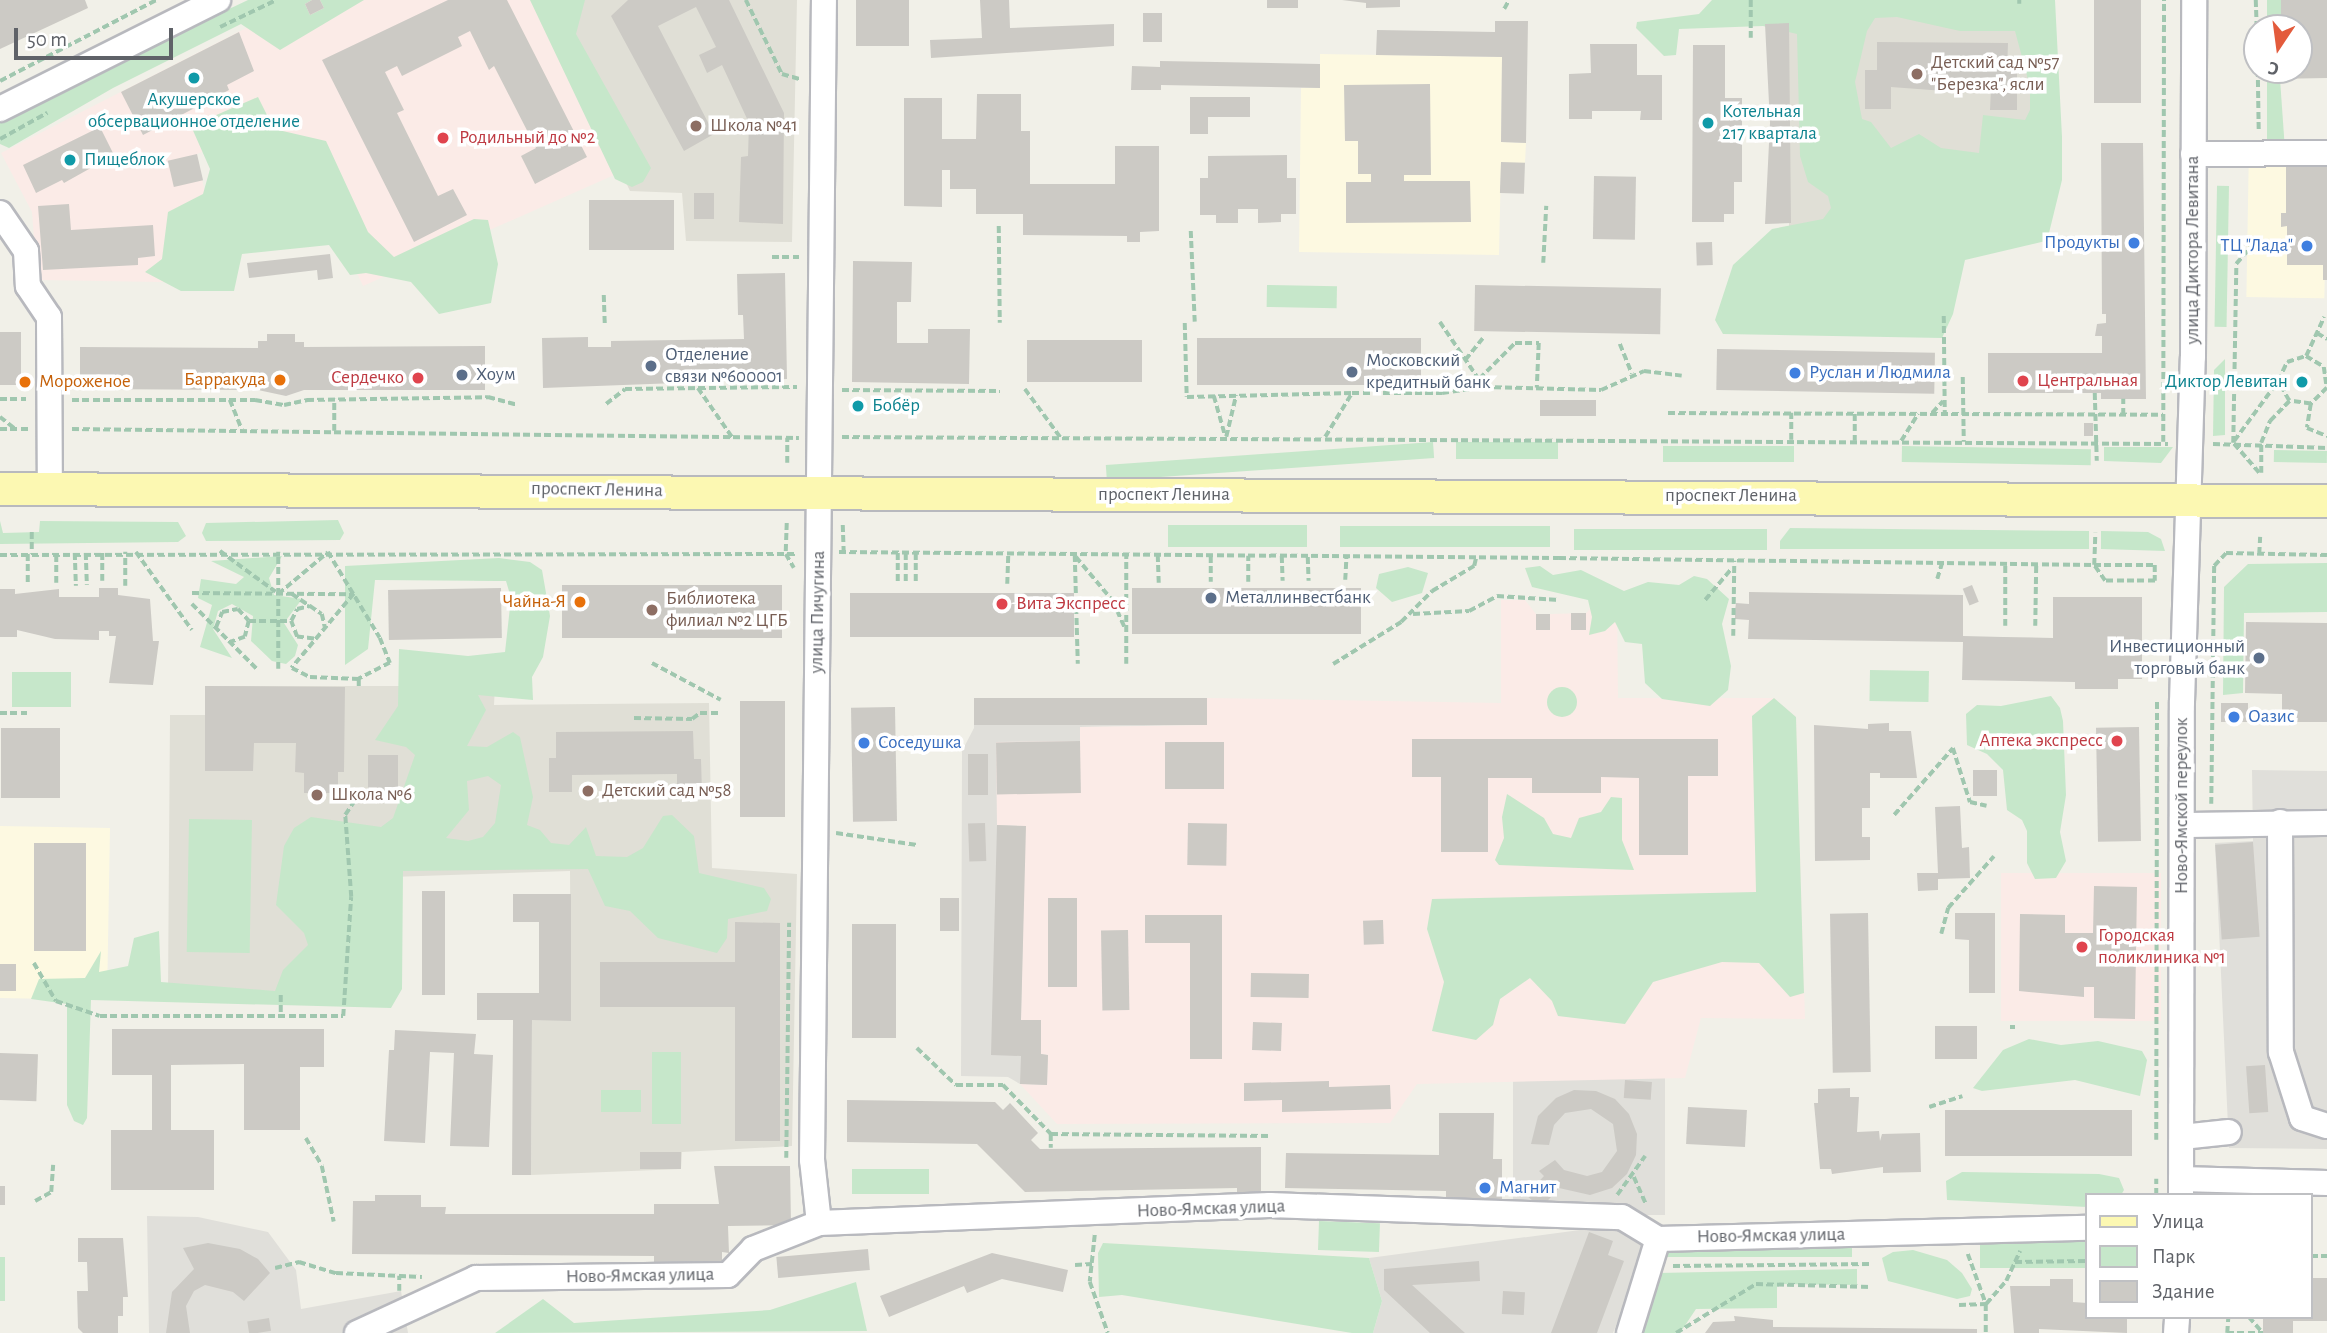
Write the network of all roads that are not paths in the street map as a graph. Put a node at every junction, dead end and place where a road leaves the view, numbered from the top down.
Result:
1 (218, 0) edge
2 (824, 0) edge
3 (2194, 0) edge
4 (0, 109) edge
5 (2193, 153) junction
6 (2327, 153) edge
7 (0, 213) edge
8 (0, 489) edge
9 (50, 489) junction
10 (819, 492) junction
11 (2187, 501) junction
12 (2327, 501) edge
13 (2280, 822) junction
14 (2327, 823) edge
15 (2183, 825) junction
16 (2327, 1126) edge
17 (2228, 1132) dead end
18 (2182, 1137) junction
19 (2327, 1183) edge
20 (2181, 1187) edge
21 (818, 1223) junction
22 (2086, 1228) edge
23 (1658, 1239) junction
24 (357, 1333) edge
25 (1629, 1333) edge

1 - 4 street
2 - 10 street, улица Пичугина
3 - 5 street, улица Диктора Левитана
5 - 6 street
5 - 11 street, улица Диктора Левитана
7 - 9 street
8 - 9 main road, проспект Ленина
9 - 10 main road, проспект Ленина
10 - 11 main road, проспект Ленина
10 - 21 street, улица Пичугина
11 - 12 main road, проспект Ленина
11 - 15 street, Ново-Ямской переулок
13 - 14 street
13 - 15 street
13 - 16 street
15 - 18 street, Ново-Ямской переулок
17 - 18 street
18 - 20 street, Ново-Ямской переулок
19 - 20 street
21 - 23 street, Ново-Ямская улица
21 - 24 street, Ново-Ямская улица
22 - 23 street, Ново-Ямская улица
23 - 25 street

